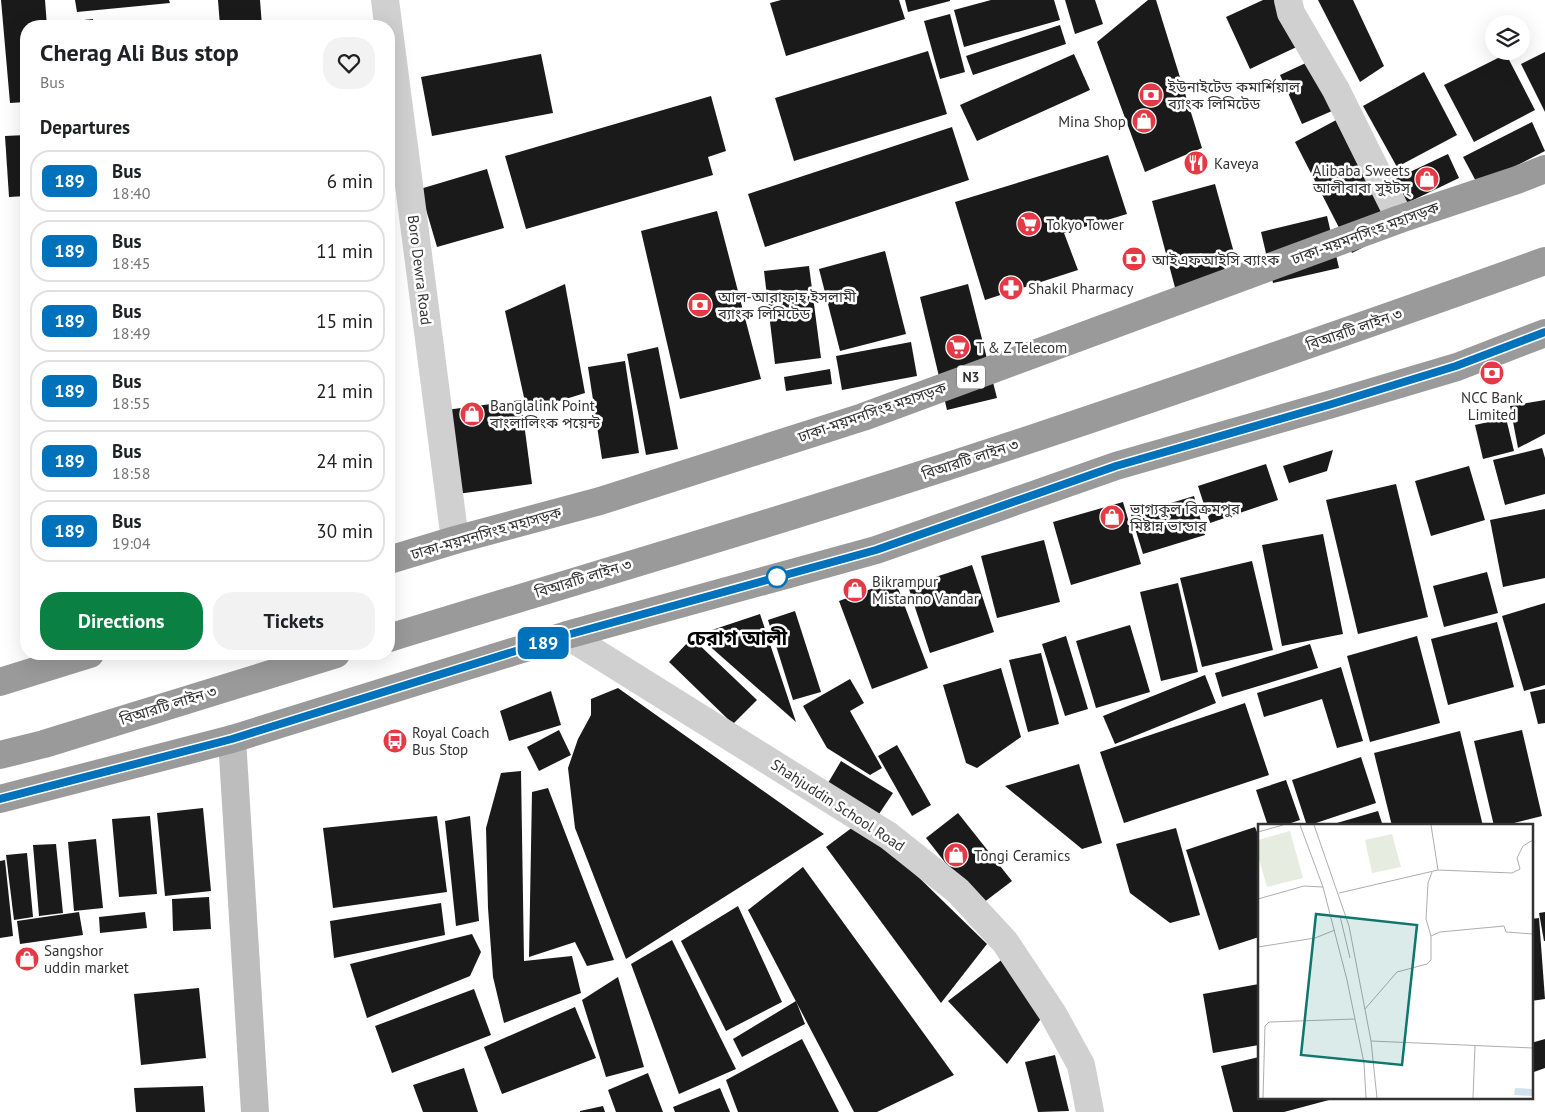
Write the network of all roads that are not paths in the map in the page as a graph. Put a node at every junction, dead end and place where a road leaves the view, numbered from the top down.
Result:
1 (386, 0) edge
2 (1288, 0) edge
3 (389, 20) edge
4 (395, 70) edge
5 (1545, 169) edge
6 (1400, 219) junction
7 (1545, 261) edge
8 (1545, 332) edge
9 (455, 540) junction
10 (395, 558) edge
11 (567, 635) junction
12 (395, 636) edge
13 (71, 660) edge
14 (317, 660) edge
15 (0, 682) edge
16 (232, 739) junction
17 (0, 756) edge
18 (0, 799) edge
19 (255, 1112) edge
20 (1090, 1112) edge

1 - 3 street, Boro Dewra Road
2 - 6 street
4 - 9 street, Boro Dewra Road
5 - 6 highway, ঢাকা-ময়মনসিংহ মহাসড়ক / N3
6 - 9 highway, ঢাকা-ময়মনসিংহ মহাসড়ক / N3
7 - 12 highway, বিআরটি লাইন ৩
8 - 11 highway
9 - 10 highway, ঢাকা-ময়মনসিংহ মহাসড়ক / N3
11 - 16 highway
11 - 20 street, Shahjuddin School Road
13 - 15 highway
14 - 17 highway, বিআরটি লাইন ৩
16 - 18 highway
16 - 19 street

